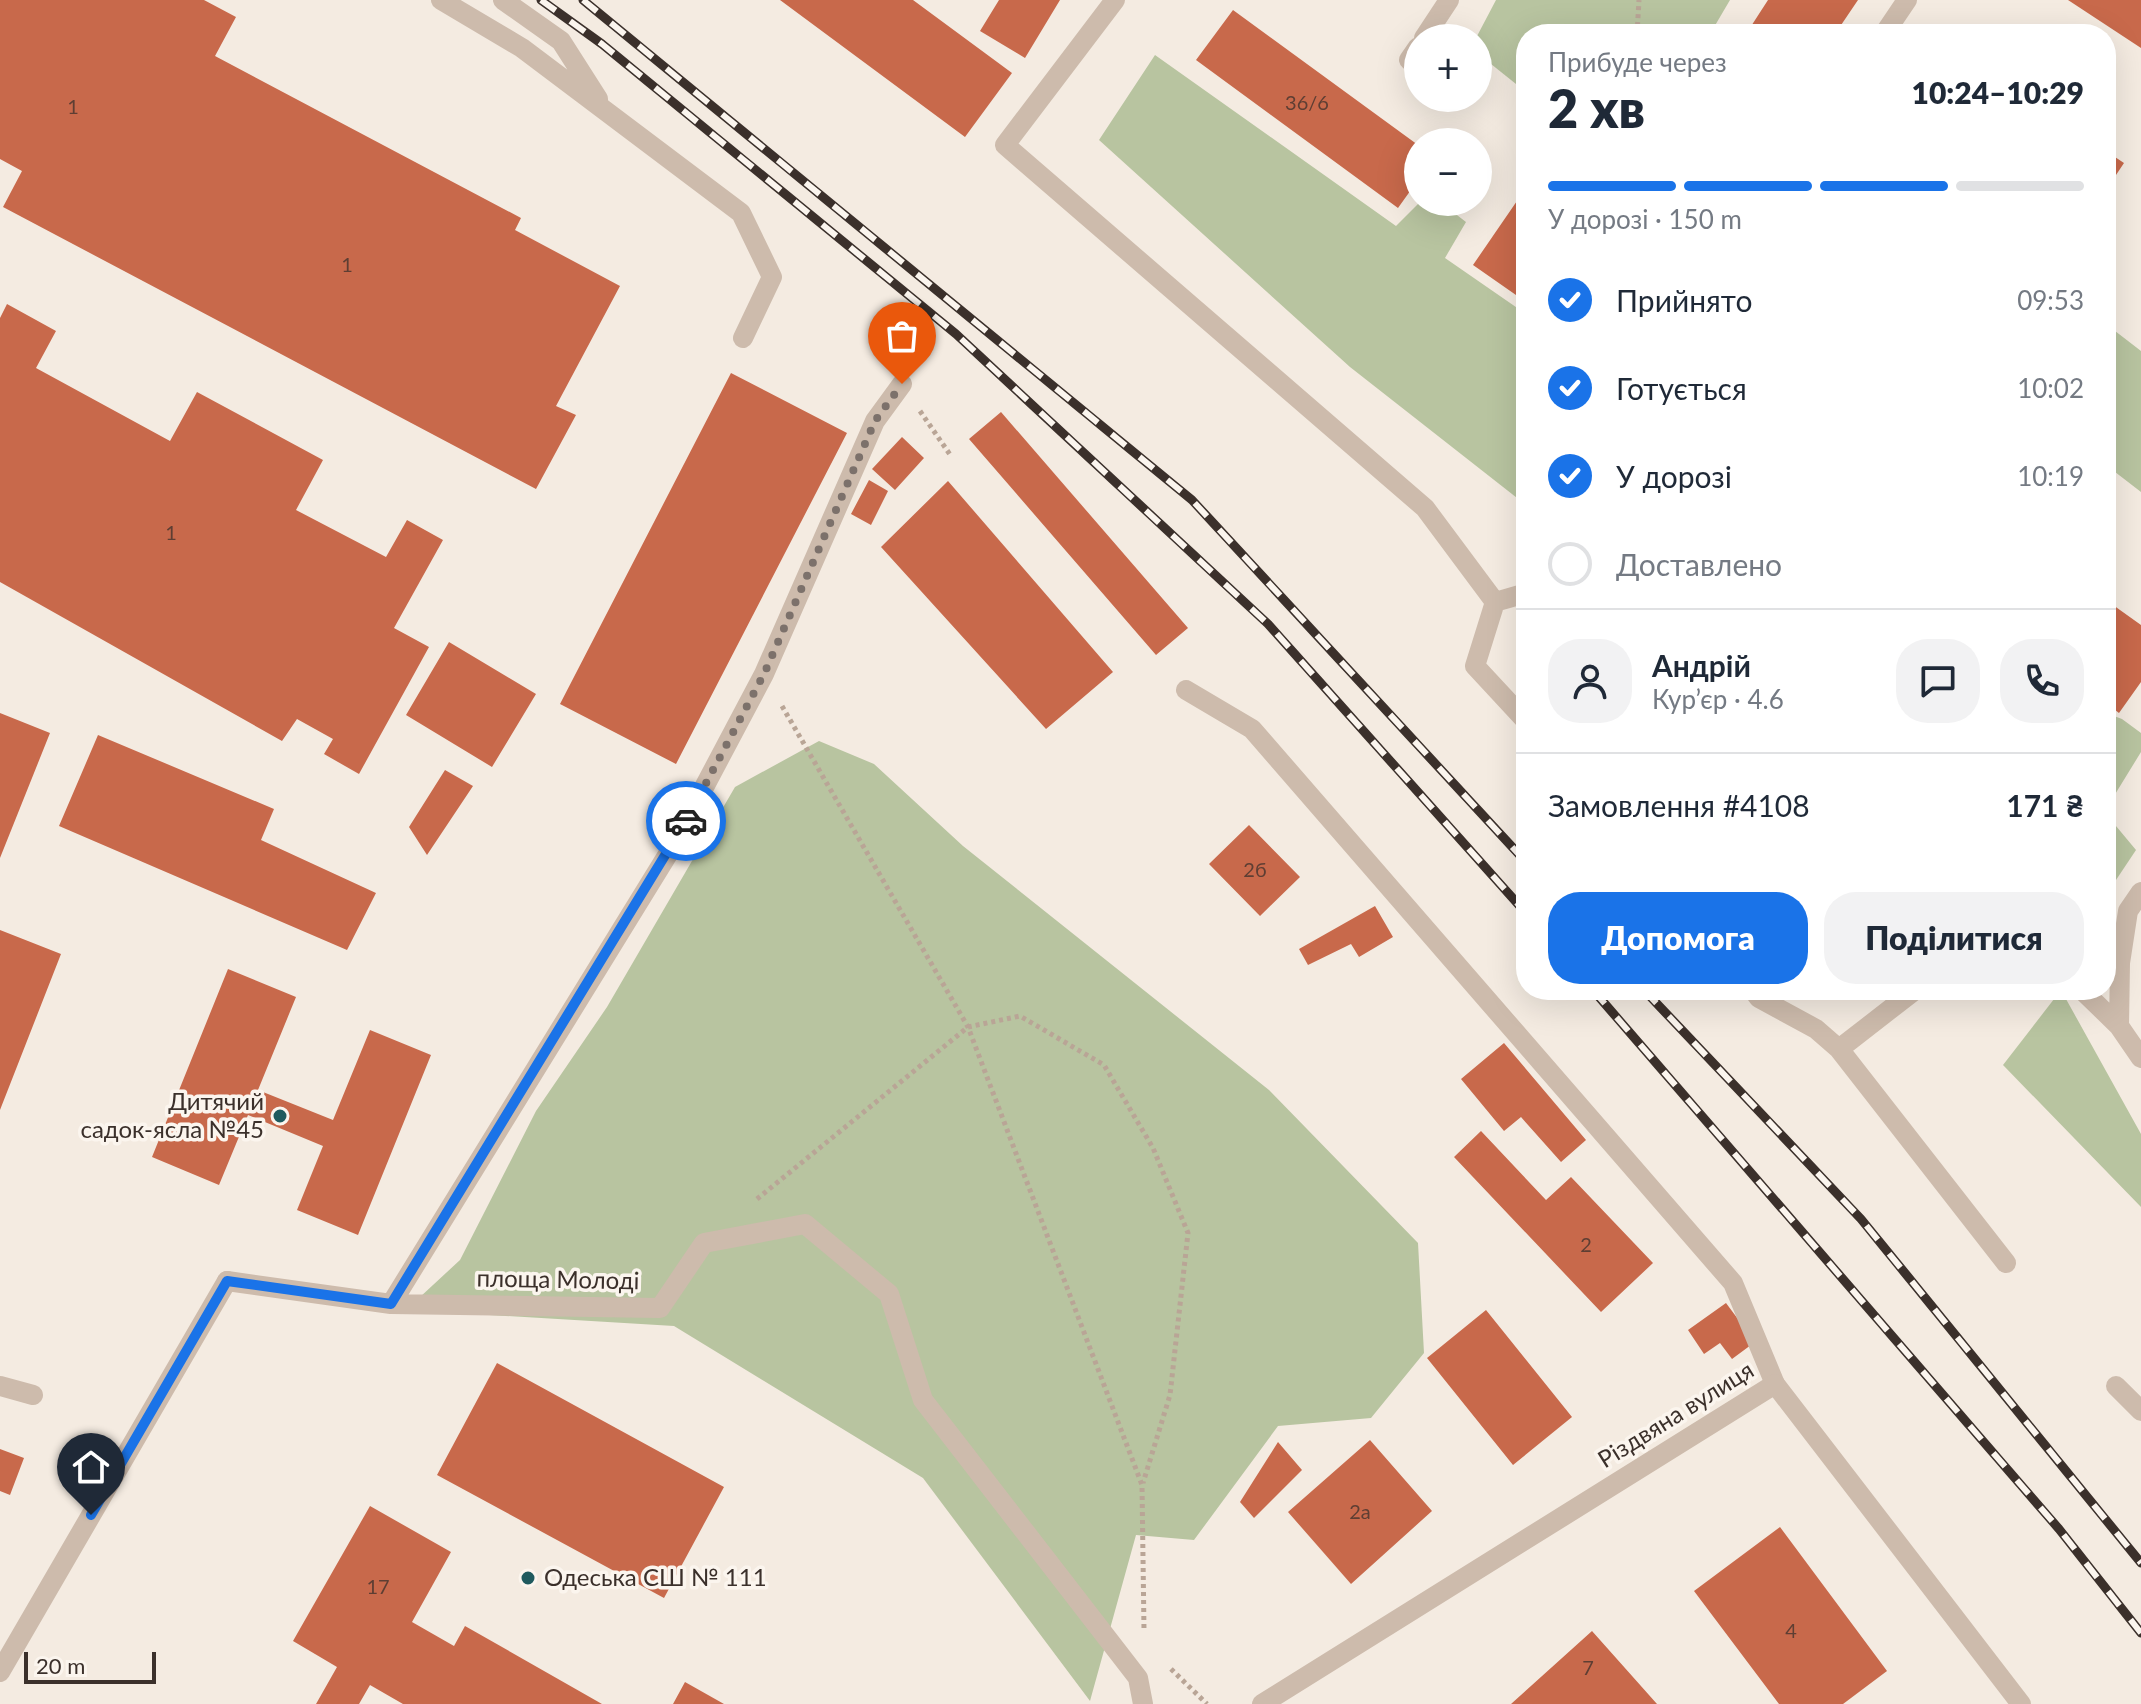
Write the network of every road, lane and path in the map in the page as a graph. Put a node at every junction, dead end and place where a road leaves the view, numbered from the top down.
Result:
1 (441, 0) edge
2 (503, 0) edge
3 (1115, 0) edge
4 (1449, 0) edge
5 (1639, 0) edge
6 (1907, 0) edge
7 (1433, 24) edge
8 (1638, 24) edge
9 (1891, 24) edge
10 (606, 112) junction
11 (743, 338) dead end
12 (902, 384) joint
13 (951, 456) dead end
14 (1516, 596) edge
15 (1495, 602) junction
16 (764, 674) junction
17 (1186, 690) dead end
18 (1516, 710) edge
19 (2141, 892) edge
20 (1763, 1000) edge
21 (1902, 1000) edge
22 (2092, 1000) edge
23 (2119, 1026) junction
24 (968, 1027) junction
25 (1839, 1049) junction
26 (2141, 1058) edge
27 (752, 1204) dead end
28 (2006, 1263) dead end
29 (391, 1304) junction
30 (1775, 1384) junction
31 (0, 1386) edge
32 (2116, 1386) dead end
33 (33, 1395) dead end
34 (2141, 1411) edge
35 (1142, 1485) junction
36 (1144, 1642) dead end
37 (1165, 1663) dead end
38 (0, 1672) edge
39 (1143, 1704) edge
40 (1207, 1704) edge
41 (1262, 1704) edge
42 (2021, 1704) edge

1 - 10 street
2 - 10 street
3 - 15 street
4 - 7 street
5 - 8 path
6 - 9 street
10 - 11 street
12 - 13 path
12 - 16 street
14 - 15 street
15 - 18 street
16 - 24 path
16 - 29 street
17 - 30 street
19 - 23 street
20 - 25 street
21 - 25 street
22 - 23 street
23 - 26 street
24 - 27 path
24 - 35 path
24 - 35 path
25 - 28 street
29 - 38 street, площа Молоді
29 - 39 street, площа Молоді
30 - 41 street, Різдвяна вулиця
30 - 42 street, Різдвяна вулиця
31 - 33 street
32 - 34 street
35 - 36 path
37 - 40 path

